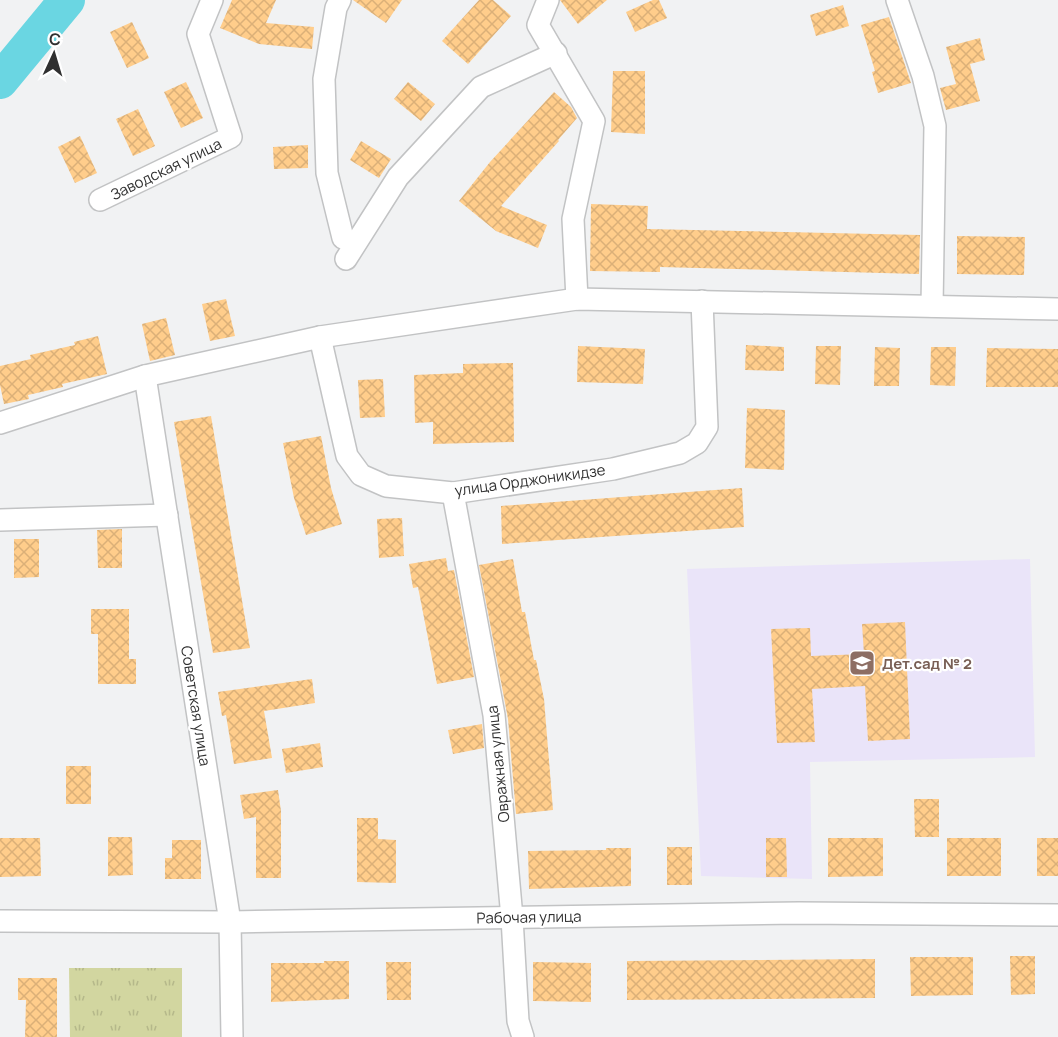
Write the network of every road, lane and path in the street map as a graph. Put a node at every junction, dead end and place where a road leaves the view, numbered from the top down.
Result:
1 (212, 0) edge
2 (340, 0) edge
3 (548, 0) edge
4 (897, 0) edge
5 (556, 53) junction
6 (100, 200) dead end
7 (577, 299) junction
8 (702, 301) junction
9 (932, 306) junction
10 (1058, 309) edge
11 (320, 337) junction
12 (145, 376) junction
13 (0, 423) edge
14 (453, 493) junction
15 (167, 515) junction
16 (0, 520) edge
17 (1058, 915) edge
18 (512, 918) junction
19 (0, 921) edge
20 (230, 922) junction
21 (232, 1037) edge
22 (523, 1037) edge

1 - 6 street, Заводская улица
2 - 5 street
3 - 5 street
4 - 9 street
5 - 7 street
7 - 8 street
7 - 11 street
8 - 9 street
8 - 14 street, улица Орджоникидзе
9 - 10 street
11 - 12 street
11 - 14 street, улица Орджоникидзе
12 - 13 street
12 - 15 street, Советская улица
14 - 18 street, Овражная улица
15 - 16 street
15 - 20 street, Советская улица
17 - 18 street, Рабочая улица
18 - 20 street, Рабочая улица
18 - 22 street, Овражная улица
19 - 20 street, Рабочая улица
20 - 21 street, Советская улица

